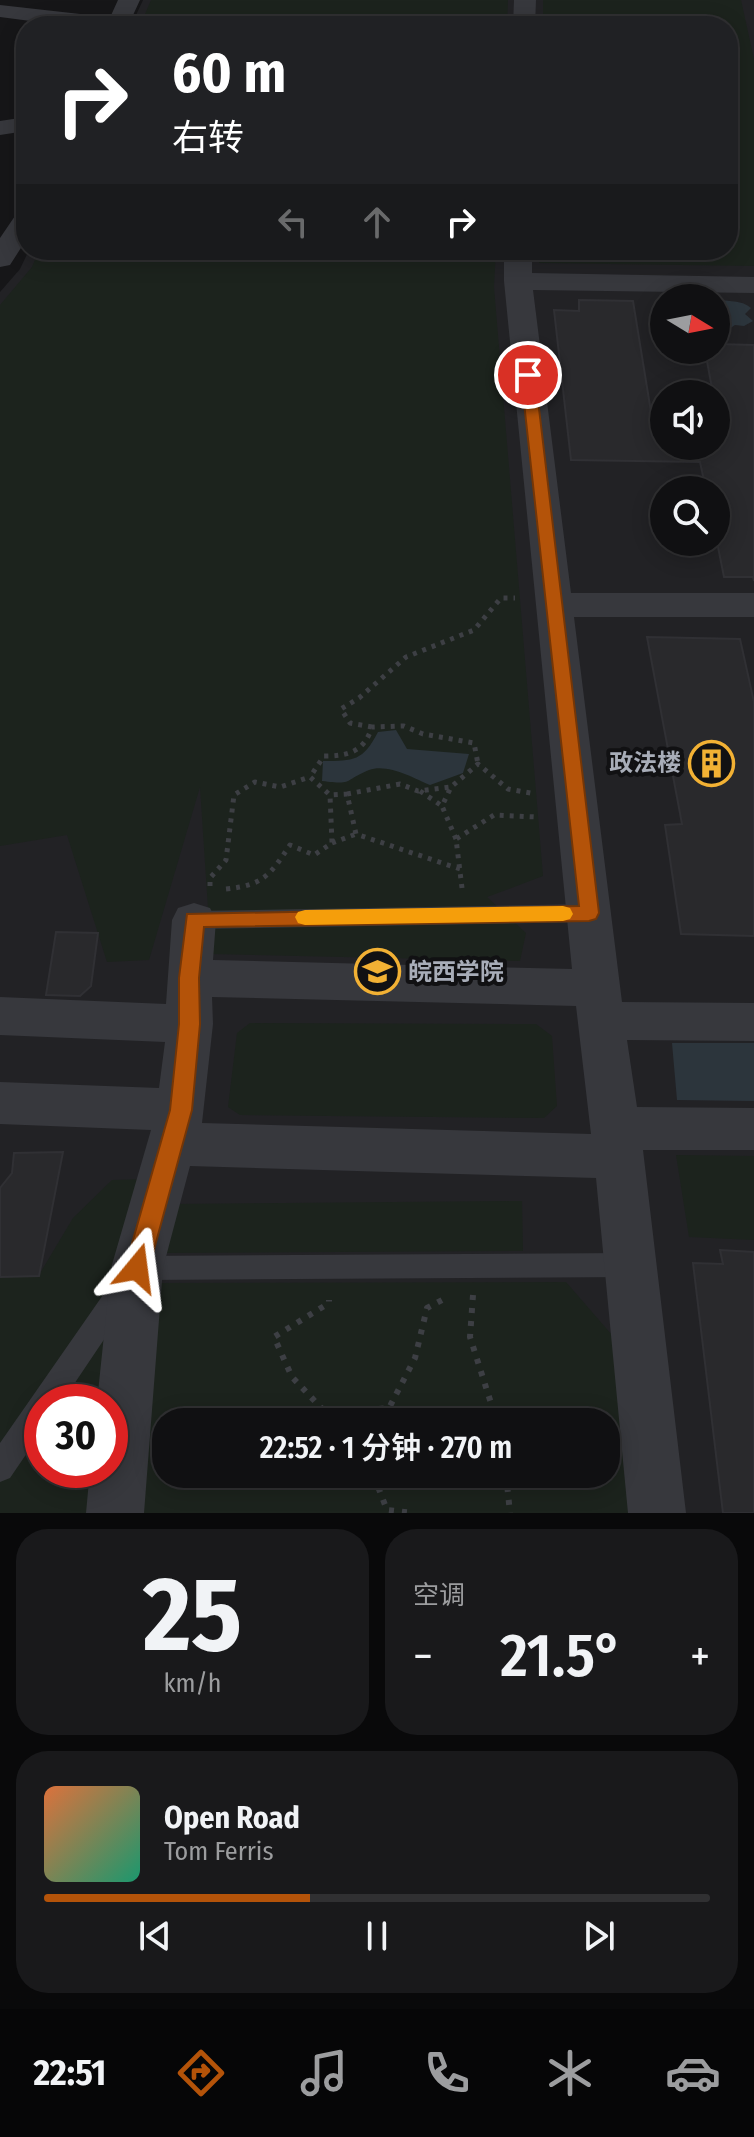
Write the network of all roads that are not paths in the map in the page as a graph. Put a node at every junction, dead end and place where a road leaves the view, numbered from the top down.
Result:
1 (129, 0) edge
2 (7, 8) edge
3 (57, 16) edge
4 (114, 16) edge
5 (16, 234) edge
6 (0, 259) edge
7 (518, 265) edge
8 (754, 285) edge
9 (554, 601) junction
10 (754, 605) edge
11 (589, 913) junction
12 (202, 914) joint
13 (189, 1001) junction
14 (599, 1005) junction
15 (0, 1016) edge
16 (754, 1022) edge
17 (0, 1103) edge
18 (176, 1127) junction
19 (754, 1129) edge
20 (618, 1143) junction
21 (631, 1265) junction
22 (137, 1268) junction
23 (57, 1384) edge
24 (24, 1432) edge
25 (0, 1468) edge
26 (115, 1513) edge
27 (657, 1513) edge

1 - 4 street
2 - 3 street
5 - 6 street
7 - 8 street
7 - 9 street
9 - 10 street
9 - 11 street
11 - 12 lane
11 - 14 street
12 - 13 street
13 - 14 street
13 - 15 street
13 - 18 street
14 - 16 street
14 - 20 street
17 - 18 street
18 - 20 street
18 - 22 street
19 - 20 street
20 - 21 street
21 - 22 lane
21 - 27 street
22 - 23 lane
22 - 26 street
24 - 25 lane

